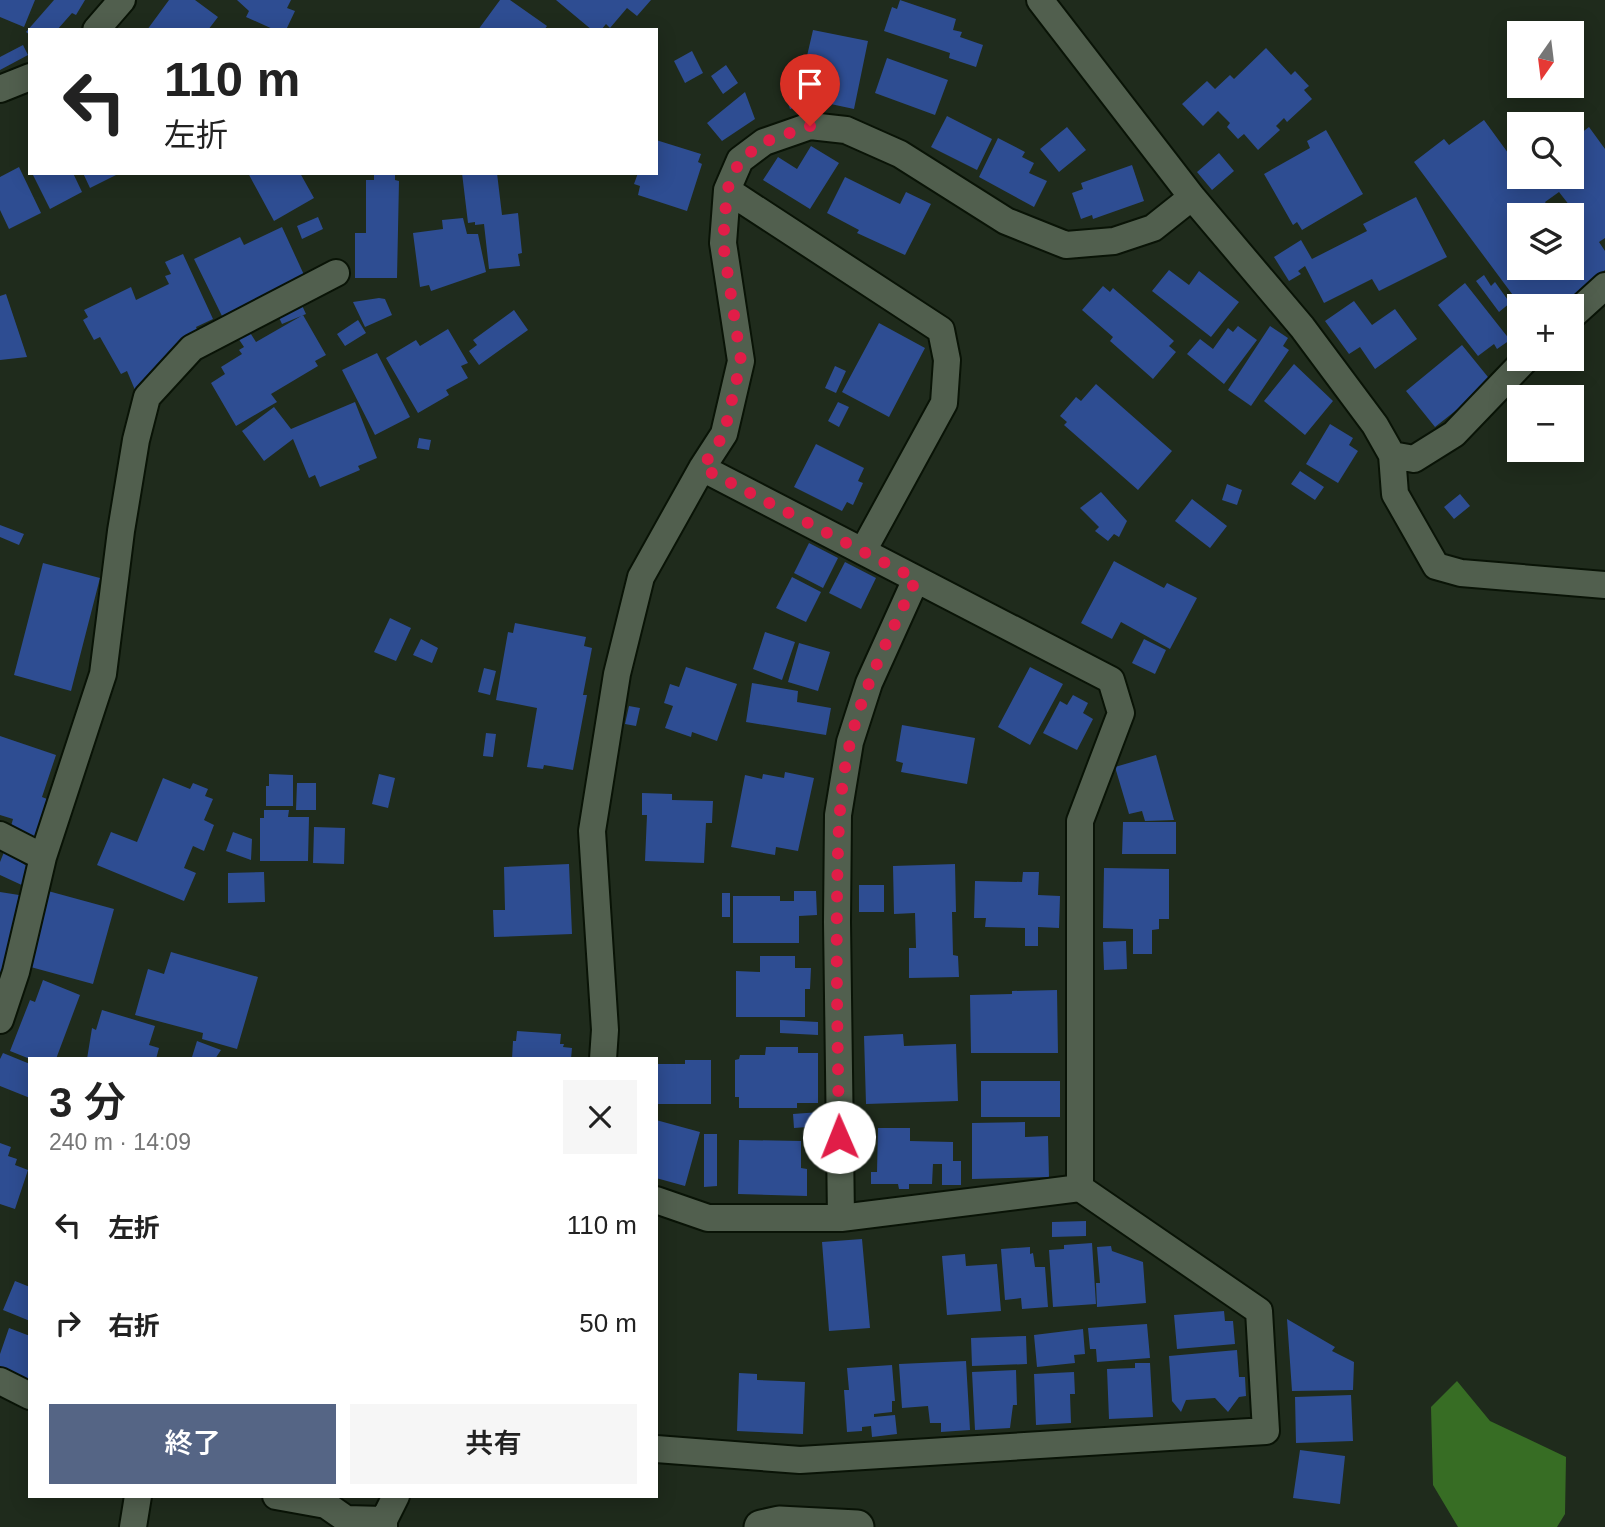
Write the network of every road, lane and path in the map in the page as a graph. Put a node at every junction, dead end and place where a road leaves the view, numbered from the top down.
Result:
1 (122, 0) edge
2 (1040, 0) edge
3 (98, 28) edge
4 (28, 78) edge
5 (0, 89) edge
6 (727, 190) junction
7 (1192, 197) junction
8 (336, 273) dead end
9 (1605, 286) edge
10 (1584, 305) edge
11 (1515, 371) edge
12 (1392, 455) junction
13 (702, 468) junction
14 (863, 551) junction
15 (916, 579) junction
16 (1605, 585) edge
17 (0, 835) edge
18 (43, 857) junction
19 (0, 1020) edge
20 (603, 1057) edge
21 (1080, 1188) junction
22 (658, 1201) edge
23 (841, 1218) junction
24 (0, 1381) edge
25 (28, 1395) edge
26 (658, 1448) edge
27 (138, 1498) edge
28 (285, 1498) edge
29 (395, 1498) edge
30 (384, 1523) edge
31 (133, 1527) edge
32 (761, 1527) edge
33 (856, 1527) edge

1 - 3 street
2 - 7 street
4 - 5 street
6 - 7 street
6 - 13 street
6 - 14 street
7 - 12 street
8 - 18 street
9 - 10 street
11 - 12 street
12 - 16 street
13 - 14 street
13 - 20 street
14 - 15 street
15 - 21 street
15 - 23 street
17 - 18 street
18 - 19 street
21 - 23 street
21 - 26 street
22 - 23 street
24 - 25 street
27 - 31 street
28 - 30 street
29 - 30 street
32 - 33 street

